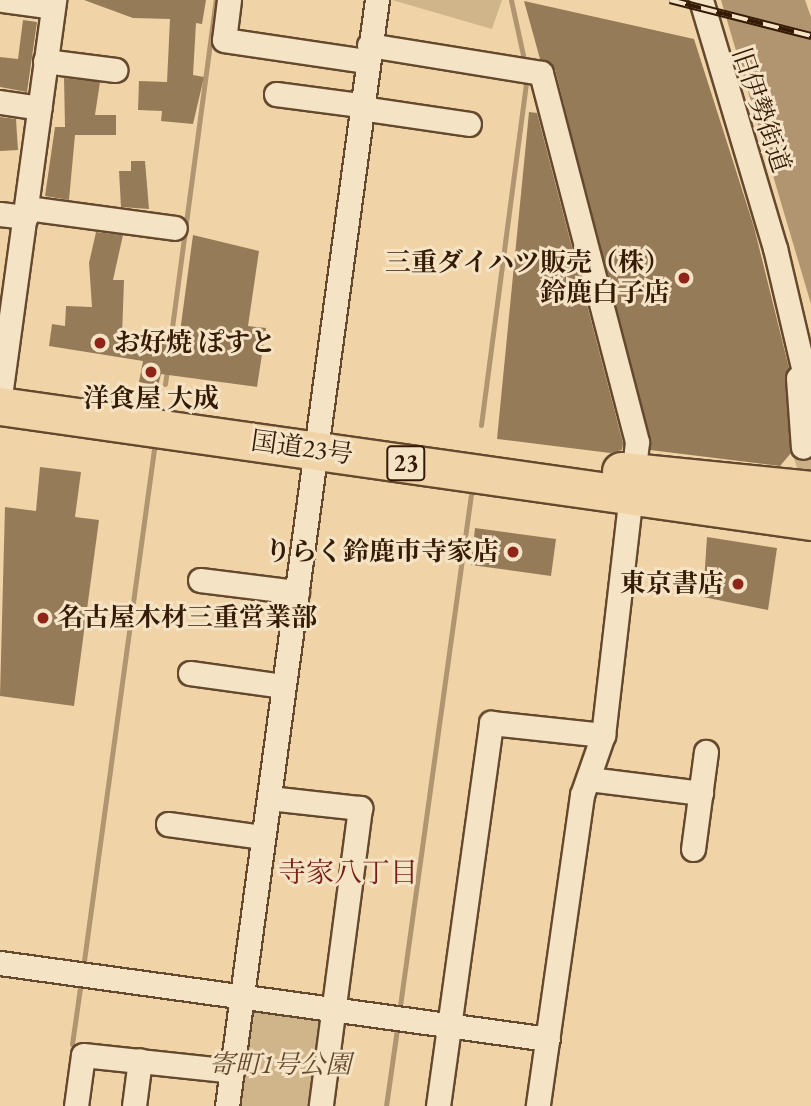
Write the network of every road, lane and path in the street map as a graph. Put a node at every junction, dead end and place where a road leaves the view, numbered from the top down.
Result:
1 (3, 0) edge
2 (229, 0) edge
3 (377, 0) edge
4 (701, 0) edge
5 (54, 4) edge
6 (368, 53) junction
7 (46, 61) junction
8 (115, 70) dead end
9 (276, 94) dead end
10 (0, 102) edge
11 (361, 106) junction
12 (40, 107) junction
13 (469, 124) dead end
14 (26, 212) junction
15 (0, 214) edge
16 (175, 228) dead end
17 (10, 266) edge
18 (801, 362) junction
19 (0, 392) edge
20 (811, 401) edge
21 (318, 439) junction
22 (803, 447) tunnel mouth
23 (637, 485) junction
24 (811, 490) edge
25 (811, 521) edge
26 (200, 580) dead end
27 (297, 592) junction
28 (190, 673) dead end
29 (282, 686) junction
30 (603, 736) junction
31 (706, 752) dead end
32 (589, 779) junction
33 (701, 793) junction
34 (269, 798) junction
35 (168, 824) dead end
36 (263, 837) junction
37 (693, 849) dead end
38 (0, 963) edge
39 (242, 997) junction
40 (334, 1009) junction
41 (449, 1025) junction
42 (548, 1039) junction
43 (140, 1060) junction
44 (232, 1071) junction
45 (76, 1106) edge
46 (134, 1106) edge
47 (228, 1106) edge
48 (321, 1106) edge
49 (438, 1106) edge
50 (538, 1106) edge

1 - 5 street
2 - 6 street
3 - 6 street
4 - 18 street, 旧伊勢街道
5 - 7 street
6 - 11 street
6 - 23 street
7 - 8 street
7 - 12 street
9 - 11 street
10 - 12 street
11 - 13 street
11 - 21 street
12 - 14 street
14 - 15 street
14 - 16 street
14 - 17 street
17 - 19 street
18 - 20 street, 旧伊勢街道
18 - 22 street
19 - 21 highway, 国道23号 / 23
21 - 23 highway, 国道23号 / 23
21 - 27 street
23 - 24 highway, 国道23号 / 23
23 - 25 highway, 国道23号 / 23
23 - 30 street
26 - 27 street
27 - 29 street
28 - 29 street
29 - 34 street
30 - 32 street
30 - 41 street
31 - 33 street
32 - 33 street
32 - 42 street
33 - 37 street
34 - 36 street
34 - 40 street
35 - 36 street
36 - 39 street
38 - 39 street
39 - 40 street
39 - 44 street
40 - 41 street
40 - 48 street
41 - 42 street
41 - 49 street
42 - 50 street
43 - 44 street
43 - 45 street
43 - 46 street
44 - 47 street

